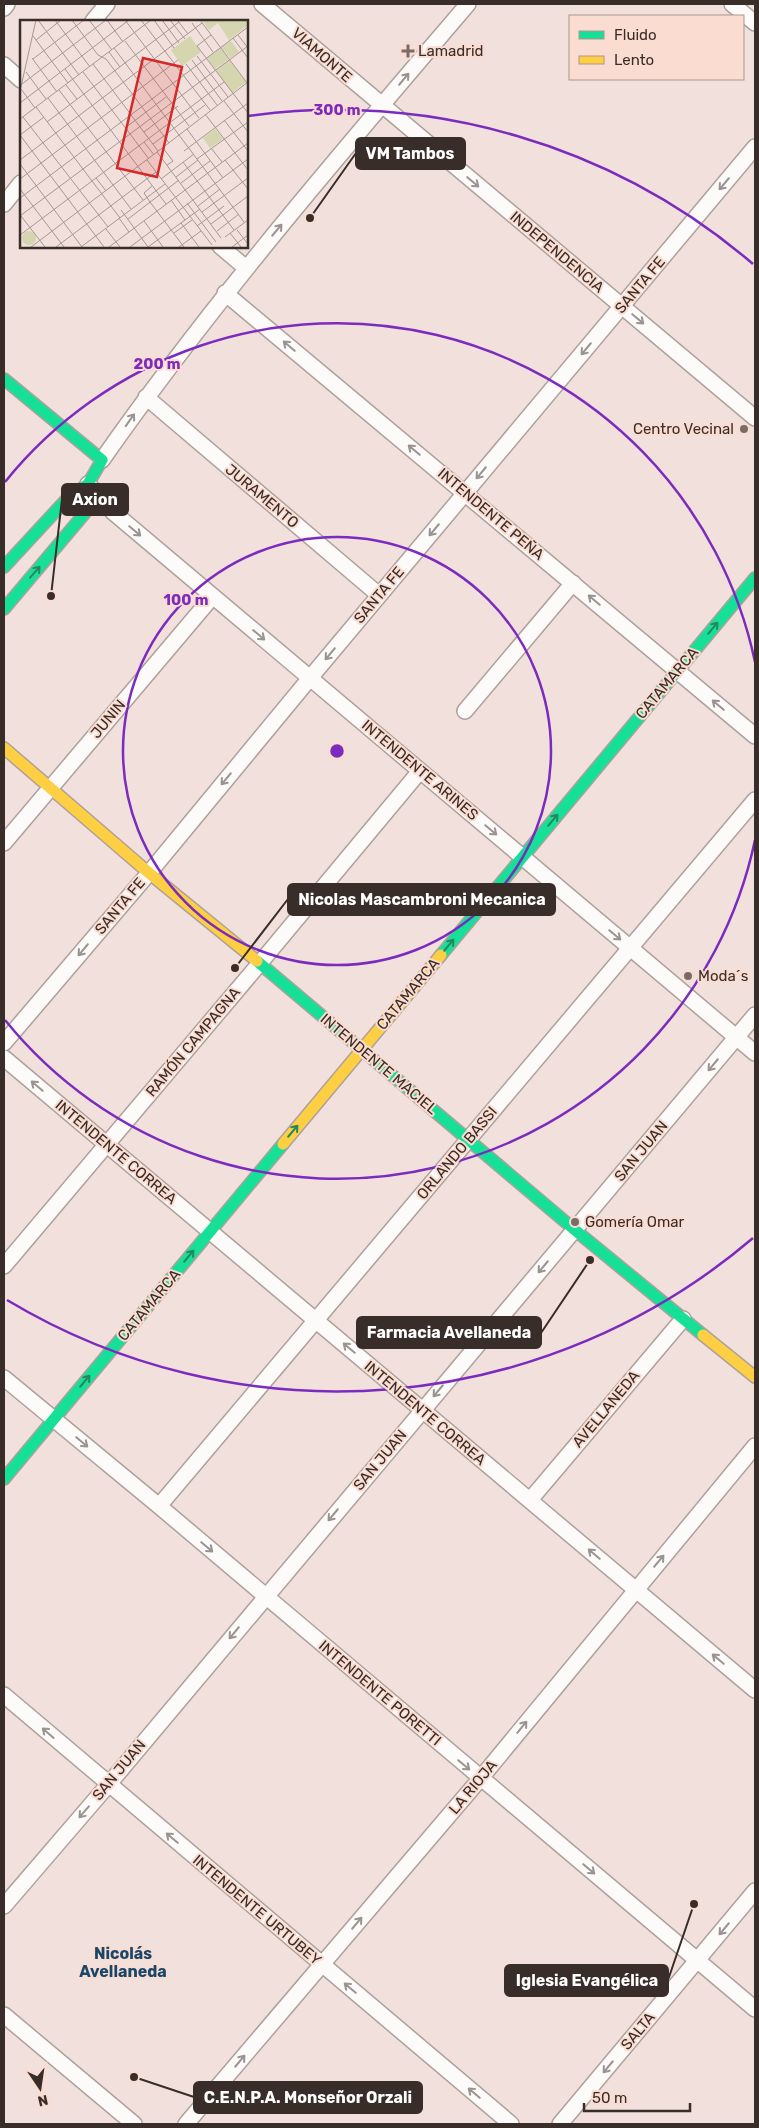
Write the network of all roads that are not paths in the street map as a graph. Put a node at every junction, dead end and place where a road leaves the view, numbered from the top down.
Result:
1 (7, 4) edge
2 (107, 4) edge
3 (262, 4) edge
4 (468, 4) edge
5 (732, 4) edge
6 (4, 8) edge
7 (94, 20) edge
8 (755, 23) edge
9 (4, 66) edge
10 (20, 79) edge
11 (381, 106) junction
12 (755, 147) edge
13 (20, 184) edge
14 (4, 204) edge
15 (222, 248) edge
16 (246, 268) junction
17 (225, 293) junction
18 (622, 306) junction
19 (4, 379) edge
20 (146, 397) junction
21 (755, 418) edge
22 (102, 460) junction
23 (88, 484) junction
24 (465, 492) junction
25 (6, 561) edge
26 (755, 578) edge
27 (573, 583) junction
28 (379, 595) junction
29 (212, 596) junction
30 (4, 609) edge
31 (677, 670) junction
32 (310, 678) junction
33 (465, 711) dead end
34 (755, 736) edge
35 (4, 748) edge
36 (420, 770) junction
37 (50, 788) junction
38 (755, 800) edge
39 (4, 843) edge
40 (522, 857) junction
41 (149, 873) junction
42 (630, 948) junction
43 (260, 963) junction
44 (755, 1014) edge
45 (736, 1037) junction
46 (4, 1043) edge
47 (362, 1050) junction
48 (755, 1052) edge
49 (4, 1058) edge
50 (468, 1140) junction
51 (106, 1144) junction
52 (574, 1230) junction
53 (210, 1232) junction
54 (4, 1266) edge
55 (683, 1319) junction
56 (315, 1320) junction
57 (4, 1378) edge
58 (755, 1378) edge
59 (422, 1410) junction
60 (54, 1418) junction
61 (755, 1446) edge
62 (4, 1479) edge
63 (530, 1500) junction
64 (159, 1506) junction
65 (635, 1589) junction
66 (265, 1596) junction
67 (755, 1690) edge
68 (4, 1695) edge
69 (480, 1778) junction
70 (108, 1785) junction
71 (755, 1891) edge
72 (4, 1906) edge
73 (698, 1960) junction
74 (322, 1964) junction
75 (755, 2009) edge
76 (4, 2015) edge
77 (134, 2124) edge
78 (186, 2124) edge
79 (511, 2124) edge
80 (560, 2124) edge

1 - 6 street
2 - 7 street
3 - 11 street, VIAMONTE
11 -> 4 street
5 - 8 street
9 - 10 street
16 -> 11 street
11 -> 18 street, INDEPENDENCIA
12 -> 18 street, SANTA FE
13 - 14 street
15 - 16 street
16 - 17 street
17 - 20 street
24 -> 17 street, INTENDENTE PEÑA
18 -> 21 street, INDEPENDENCIA
18 -> 24 street, SANTA FE
19 - 22 main road
22 -> 20 street
20 - 28 street, JURAMENTO
22 - 23 main road
23 - 25 main road
23 -> 29 street, INTENDENTE ARINES
30 -> 23 main road
24 - 27 street, INTENDENTE PEÑA
24 -> 28 street, SANTA FE
31 -> 26 main road, CATAMARCA
31 -> 27 street, INTENDENTE PEÑA
27 - 33 street
28 -> 32 street, SANTA FE
29 -> 32 street, INTENDENTE ARINES
29 - 37 street, JUNIN
34 -> 31 street, INTENDENTE PEÑA
40 -> 31 main road, CATAMARCA
32 - 36 street, INTENDENTE ARINES
32 -> 41 street, SANTA FE
35 - 37 main road, INTENDENTE MACIEL
36 -> 40 street, INTENDENTE ARINES
36 - 43 street, RAMÓN CAMPAGNA
37 - 39 street, JUNIN
37 - 41 main road, INTENDENTE MACIEL
38 - 42 street, ORLANDO BASSI
40 -> 42 street, INTENDENTE ARINES
47 -> 40 main road, CATAMARCA
41 - 43 main road, INTENDENTE MACIEL
41 -> 46 street, SANTA FE
42 - 45 street, INTENDENTE ARINES
42 - 50 street, ORLANDO BASSI
43 - 47 main road, INTENDENTE MACIEL
43 - 51 street, RAMÓN CAMPAGNA
44 - 45 street, SAN JUAN
45 - 48 street, INTENDENTE ARINES
45 -> 52 street, SAN JUAN
47 - 50 main road, INTENDENTE MACIEL
53 -> 47 main road, CATAMARCA
51 -> 49 street, INTENDENTE CORREA
50 - 52 main road, INTENDENTE MACIEL
50 - 56 street, ORLANDO BASSI
51 - 53 street, INTENDENTE CORREA
51 - 54 street, RAMÓN CAMPAGNA
52 - 55 main road, INTENDENTE MACIEL
52 -> 59 street, SAN JUAN
53 - 56 street, INTENDENTE CORREA
60 -> 53 main road, CATAMARCA
55 - 58 main road, INTENDENTE MACIEL
55 - 63 street, AVELLANEDA
59 -> 56 street, INTENDENTE CORREA
56 - 64 street, ORLANDO BASSI
57 - 60 street, INTENDENTE PORETTI
59 - 63 street, INTENDENTE CORREA
59 -> 66 street, SAN JUAN
60 - 62 main road, CATAMARCA
60 -> 64 street, INTENDENTE PORETTI
65 -> 61 street, LA RIOJA
65 -> 63 street, INTENDENTE CORREA
64 -> 66 street, INTENDENTE PORETTI
67 -> 65 street, INTENDENTE CORREA
69 -> 65 street, LA RIOJA
66 -> 69 street, INTENDENTE PORETTI
66 -> 70 street, SAN JUAN
70 -> 68 street, INTENDENTE URTUBEY
69 -> 73 street, INTENDENTE PORETTI
74 -> 69 street, LA RIOJA
70 -> 72 street, SAN JUAN
74 -> 70 street, INTENDENTE URTUBEY
71 -> 73 street, SALTA
73 - 75 street, INTENDENTE PORETTI
73 -> 80 street, SALTA
78 -> 74 street, LA RIOJA
79 -> 74 street, INTENDENTE URTUBEY
76 - 77 street

